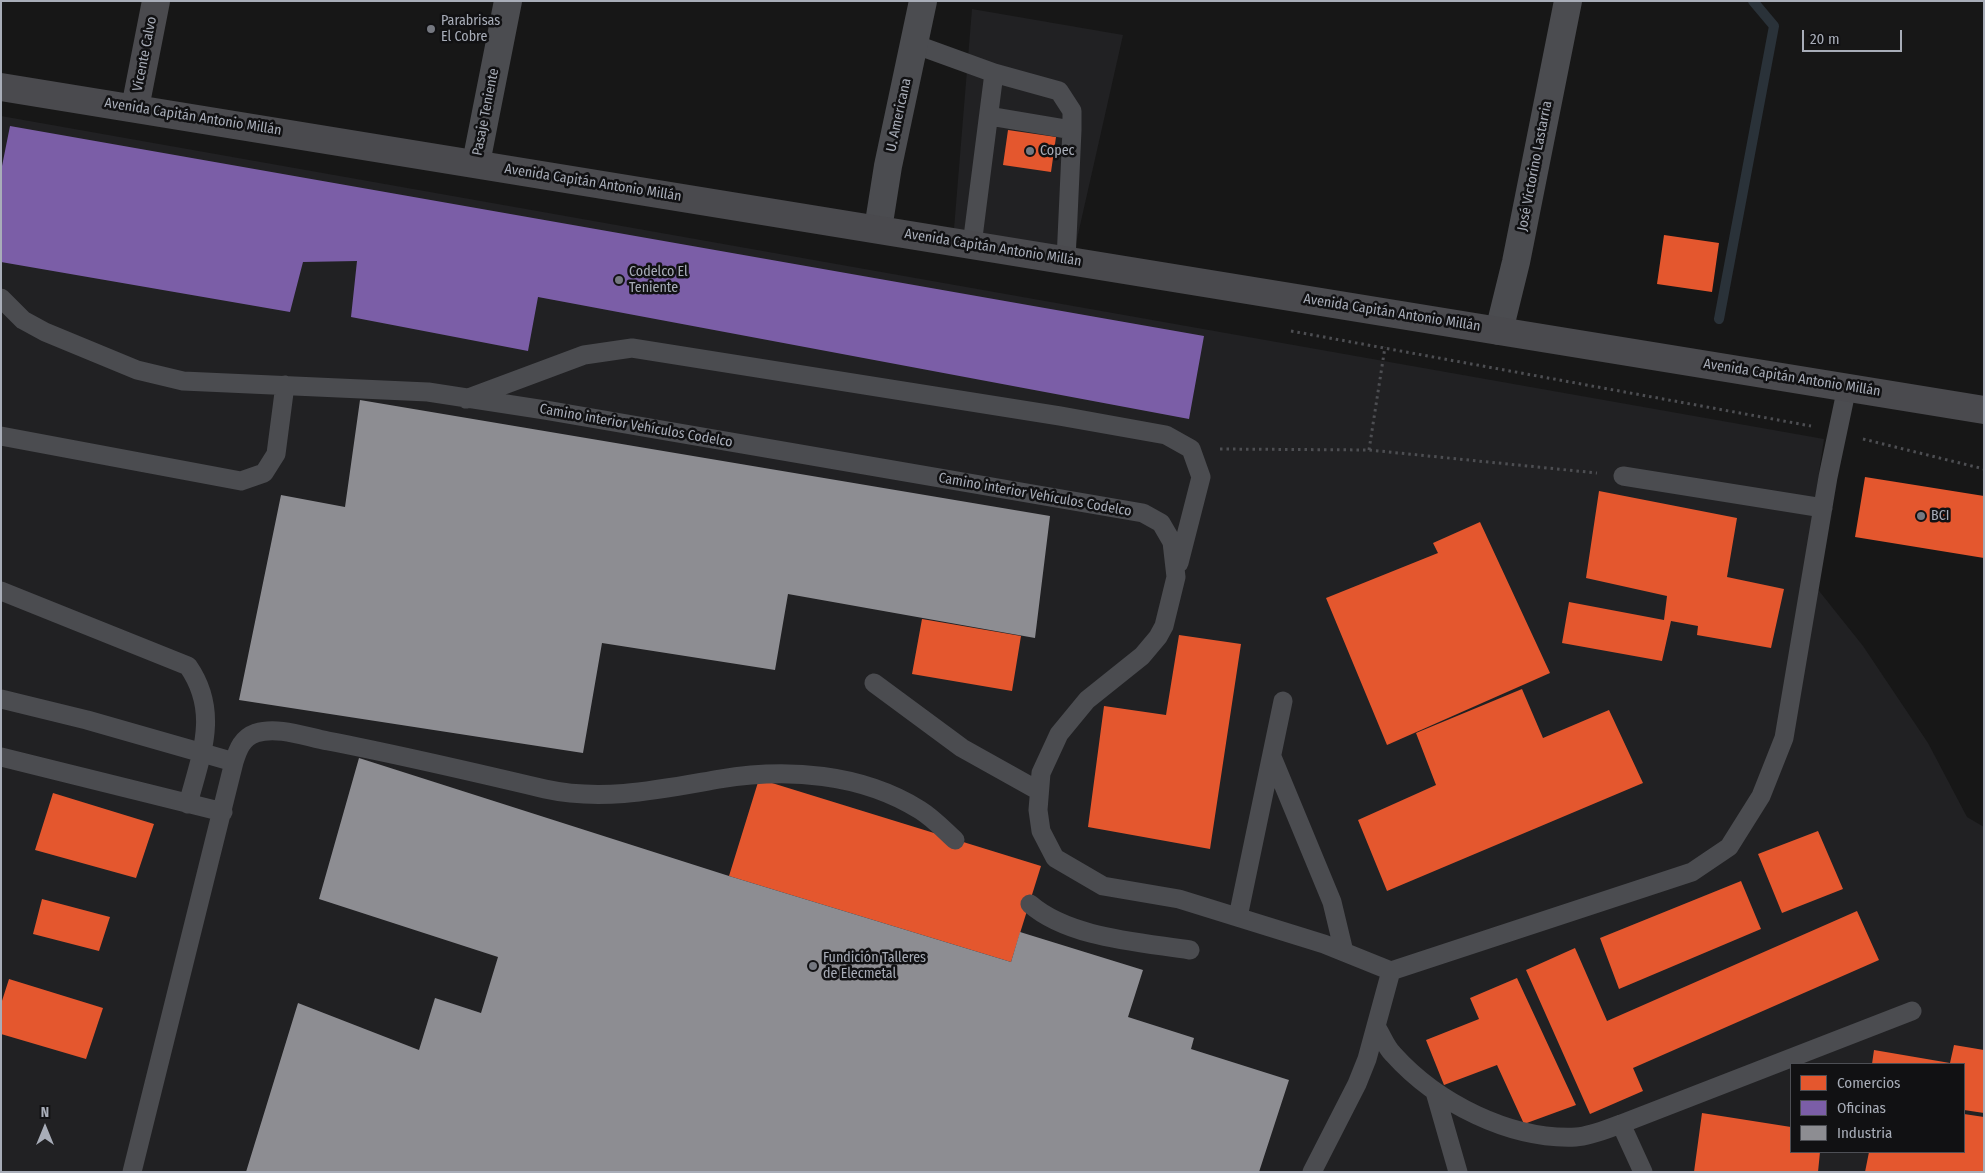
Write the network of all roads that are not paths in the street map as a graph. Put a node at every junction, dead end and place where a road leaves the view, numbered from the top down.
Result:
1 (156, 1) edge
2 (508, 1) edge
3 (923, 1) edge
4 (1568, 1) edge
5 (914, 44) junction
6 (994, 73) junction
7 (1, 87) edge
8 (135, 108) junction
9 (989, 116) junction
10 (1072, 130) junction
11 (476, 164) junction
12 (878, 229) junction
13 (972, 245) junction
14 (1066, 260) junction
15 (4, 303) edge
16 (1499, 331) junction
17 (285, 385) junction
18 (1847, 387) junction
19 (465, 399) junction
20 (1984, 410) edge
21 (1, 436) edge
22 (1623, 476) road end
23 (1823, 508) junction
24 (1176, 577) junction
25 (1, 591) edge
26 (874, 683) dead end
27 (1, 699) edge
28 (1283, 702) dead end
29 (202, 754) junction
30 (1, 757) edge
31 (1272, 757) junction
32 (234, 762) junction
33 (1039, 791) junction
34 (188, 804) junction
35 (223, 812) junction
36 (955, 840) dead end
37 (1030, 904) dead end
38 (1238, 916) junction
39 (1190, 950) dead end
40 (1344, 952) junction
41 (1391, 971) junction
42 (1912, 1011) dead end
43 (1377, 1028) junction
44 (1435, 1092) junction
45 (1621, 1124) junction
46 (1644, 1171) edge
47 (132, 1172) edge
48 (1312, 1172) edge
49 (1458, 1172) edge

1 - 8 main road, Vicente Calvo
2 - 11 street, Pasaje Teniente
3 - 5 street, U. Americana
4 - 16 street, José Victorino Lastarria
5 - 6 lane
5 - 12 street, U. Americana
6 - 9 lane
6 - 10 lane
7 - 8 main road, Avenida Capitán Antonio Millán
8 - 11 main road, Avenida Capitán Antonio Millán
9 - 10 lane
9 - 13 lane
10 - 14 lane
11 - 12 main road, Avenida Capitán Antonio Millán
12 - 13 main road, Avenida Capitán Antonio Millán
13 - 14 main road, Avenida Capitán Antonio Millán
14 - 16 main road, Avenida Capitán Antonio Millán
15 - 17 lane, Camino interior Vehículos Codelco
16 - 18 main road, Avenida Capitán Antonio Millán
17 - 19 lane, Camino interior Vehículos Codelco
17 - 21 lane
18 - 20 main road, Avenida Capitán Antonio Millán
18 - 23 lane
19 - 24 lane, Camino interior Vehículos Codelco
19 - 24 lane
22 - 23 lane
23 - 41 lane
24 - 33 lane, Camino interior Vehículos Codelco
25 - 29 lane
26 - 33 lane
27 - 29 lane
28 - 31 lane
29 - 32 lane
29 - 34 lane
30 - 34 lane
31 - 38 lane
31 - 40 lane
32 - 35 lane
32 - 36 lane
33 - 38 lane, Camino interior Vehículos Codelco
34 - 35 lane
35 - 47 lane
37 - 39 lane
38 - 40 lane, Camino interior Vehículos Codelco
40 - 41 lane, Camino interior Vehículos Codelco
41 - 43 lane
42 - 45 lane
43 - 44 lane
43 - 48 lane
44 - 45 lane
44 - 49 lane
45 - 46 lane

